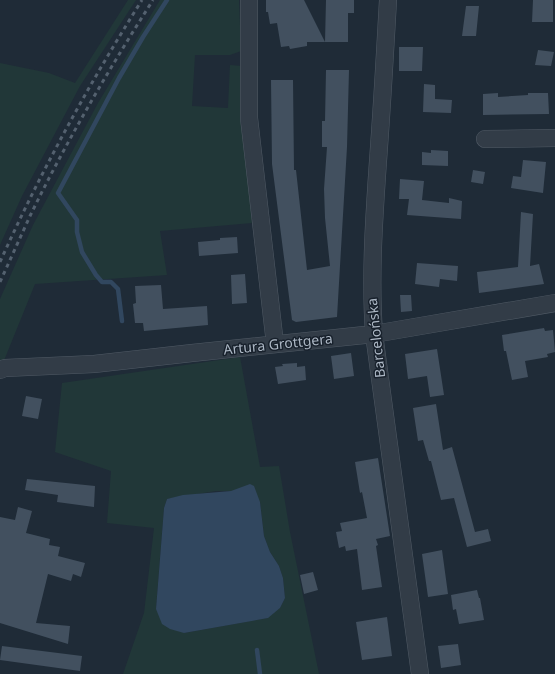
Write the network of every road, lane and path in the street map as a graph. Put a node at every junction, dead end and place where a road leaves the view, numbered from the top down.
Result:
1 (249, 0) edge
2 (388, 0) edge
3 (555, 138) edge
4 (485, 139) dead end
5 (555, 303) edge
6 (374, 334) junction
7 (275, 344) junction
8 (0, 370) edge
9 (420, 674) edge

1 - 7 street
2 - 6 street, Barcelońska
3 - 4 street
5 - 6 street, Artura Grottgera
6 - 7 street, Artura Grottgera
6 - 9 street, Barcelońska
7 - 8 street, Artura Grottgera

